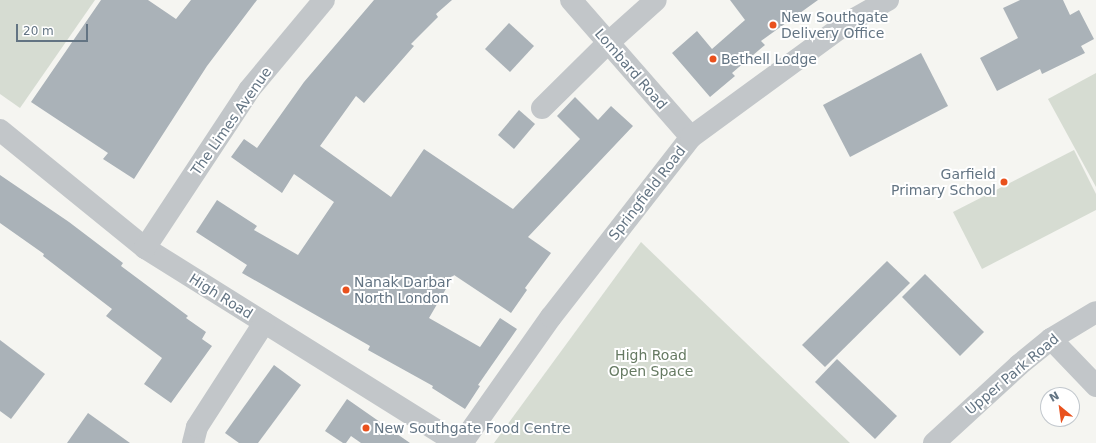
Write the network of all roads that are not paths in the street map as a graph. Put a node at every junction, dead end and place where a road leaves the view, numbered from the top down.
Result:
1 (324, 0) edge
2 (571, 0) edge
3 (656, 0) edge
4 (888, 0) edge
5 (608, 43) junction
6 (542, 108) dead end
7 (0, 130) edge
8 (691, 137) junction
9 (145, 248) junction
10 (1096, 312) edge
11 (264, 323) junction
12 (1051, 339) junction
13 (1096, 386) edge
14 (194, 443) edge
15 (457, 443) edge
16 (462, 443) edge
17 (934, 443) edge

1 - 9 street, The Limes Avenue
2 - 5 street, Lombard Road
3 - 5 street
4 - 8 street, Springfield Road
5 - 6 street
5 - 8 street, Lombard Road
7 - 9 street, High Road
8 - 16 street, Springfield Road
9 - 11 street, High Road
10 - 12 street, Upper Park Road
11 - 14 street
11 - 15 street, High Road
12 - 13 street
12 - 17 street, Upper Park Road

